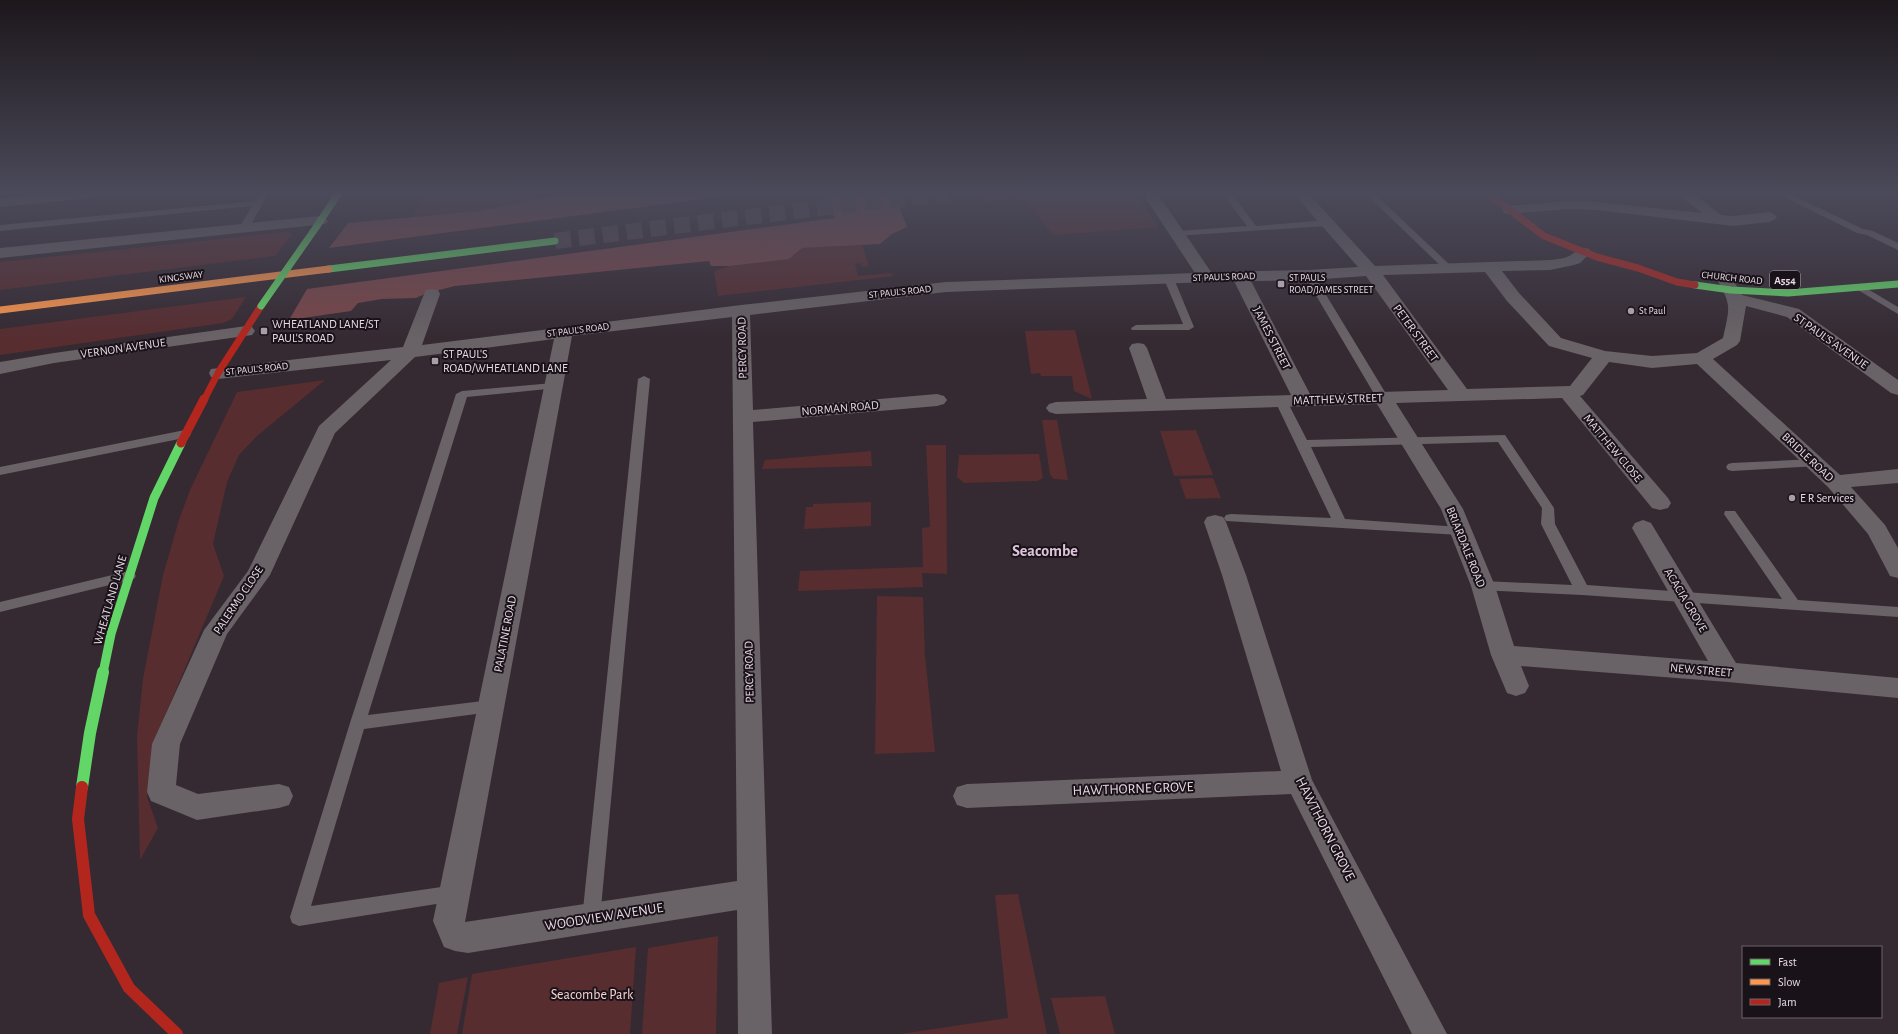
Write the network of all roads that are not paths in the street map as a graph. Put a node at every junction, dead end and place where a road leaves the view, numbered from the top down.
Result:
1 (105, 242) edge
2 (305, 242) edge
3 (545, 242) tunnel mouth
4 (1183, 242) edge
5 (1345, 242) edge
6 (1421, 242) edge
7 (1559, 242) edge
8 (1889, 242) edge
9 (1898, 247) edge
10 (1583, 252) junction
11 (0, 253) edge
12 (308, 259) dead end
13 (276, 263) dead end
14 (1490, 266) junction
15 (1448, 268) junction
16 (1638, 268) junction
17 (1666, 268) dead end
18 (1371, 270) junction
19 (1309, 275) junction
20 (1240, 276) junction
21 (1206, 277) junction
22 (1169, 279) junction
23 (1728, 283) junction
24 (1898, 284) edge
25 (1861, 288) junction
26 (432, 294) dead end
27 (0, 310) edge
28 (741, 310) junction
29 (1898, 312) edge
30 (1136, 328) dead end
31 (246, 331) junction
32 (564, 332) junction
33 (1138, 348) dead end
34 (410, 352) junction
35 (1604, 356) junction
36 (1701, 358) junction
37 (0, 368) edge
38 (218, 373) junction
39 (644, 379) dead end
40 (553, 386) junction
41 (1898, 389) edge
42 (1567, 392) junction
43 (1462, 396) junction
44 (1382, 397) junction
45 (937, 400) dead end
46 (1304, 400) junction
47 (1282, 401) junction
48 (1158, 404) junction
49 (1056, 408) dead end
50 (744, 417) junction
51 (185, 434) junction
52 (1410, 441) junction
53 (1303, 444) junction
54 (1815, 463) junction
55 (1732, 467) dead end
56 (0, 471) edge
57 (1898, 476) edge
58 (1835, 482) junction
59 (1660, 503) dead end
60 (1730, 514) dead end
61 (1223, 520) joint
62 (1340, 523) junction
63 (1643, 528) dead end
64 (1460, 530) junction
65 (1898, 570) edge
66 (129, 576) junction
67 (1482, 586) junction
68 (1582, 590) junction
69 (1685, 598) junction
70 (1794, 605) junction
71 (0, 607) edge
72 (1898, 612) edge
73 (1504, 655) junction
74 (1728, 672) junction
75 (1516, 686) dead end
76 (1898, 688) edge
77 (491, 706) junction
78 (358, 723) junction
79 (1300, 782) junction
80 (279, 796) dead end
81 (968, 796) dead end
82 (455, 893) junction
83 (753, 893) junction
84 (591, 919) junction
85 (455, 936) joint
86 (177, 1034) edge
87 (755, 1034) edge
88 (1430, 1034) edge

1 - 11 street
2 - 31 main road, WHEATLAND LANE, bridge
3 - 27 main road, KINGSWAY
4 - 21 street
5 - 18 street, PETER STREET
6 - 15 lane
7 - 10 main road, CHURCH ROAD / A554
8 - 9 lane
10 - 14 street, ST PAUL'S ROAD
10 - 16 main road, CHURCH ROAD / A554
12 - 13 main road
14 - 15 street, ST PAUL'S ROAD
14 - 35 street
15 - 18 street, ST PAUL'S ROAD
16 - 17 main road, CHURCH ROAD / A554
16 - 23 main road, CHURCH ROAD / A554
18 - 19 street, ST PAUL'S ROAD
18 - 43 street, PETER STREET
19 - 20 street, ST PAUL'S ROAD
19 - 44 lane
20 - 21 street, ST PAUL'S ROAD
20 - 46 street, JAMES STREET
21 - 22 street, ST PAUL'S ROAD
22 - 28 street, ST PAUL'S ROAD
22 - 30 lane
23 - 25 main road, CHURCH ROAD / A554
23 - 36 street
23 - 41 street, ST PAUL'S AVENUE
24 - 25 main road, CHURCH ROAD / A554
25 - 29 lane
26 - 34 street
28 - 32 street, ST PAUL'S ROAD
28 - 50 street, PERCY ROAD
31 - 37 street, VERNON AVENUE
31 - 38 main road, WHEATLAND LANE
32 - 34 street, ST PAUL'S ROAD
32 - 40 street, PALATINE ROAD
33 - 48 street
34 - 38 street, ST PAUL'S ROAD
34 - 80 street, PALERMO CLOSE
35 - 36 street
35 - 42 street, MATTHEW STREET
36 - 54 street, BRIDLE ROAD
38 - 51 main road, WHEATLAND LANE
39 - 84 lane
40 - 77 street, PALATINE ROAD
40 - 78 lane
42 - 43 street, MATTHEW STREET
42 - 59 street, MATTHEW CLOSE
43 - 44 street, MATTHEW STREET
44 - 46 street, MATTHEW STREET
44 - 52 street, BRIARDALE ROAD
45 - 50 street, NORMAN ROAD
46 - 47 street, MATTHEW STREET
47 - 48 street, MATTHEW STREET
47 - 53 lane
48 - 49 street, MATTHEW STREET
50 - 83 street, PERCY ROAD
51 - 56 lane
51 - 66 main road, WHEATLAND LANE
52 - 53 lane
52 - 64 street, BRIARDALE ROAD
52 - 68 lane
53 - 62 lane
54 - 55 lane
54 - 58 street, BRIDLE ROAD
57 - 58 street
58 - 65 street, BRIDLE ROAD
60 - 70 lane
61 - 62 lane
61 - 79 street, HAWTHORN GROVE
62 - 64 lane
63 - 69 street, ACACIA GROVE
64 - 67 street, BRIARDALE ROAD
66 - 71 lane
66 - 86 main road, WHEATLAND LANE
67 - 68 lane
67 - 73 street, BRIARDALE ROAD
68 - 69 lane
69 - 70 lane
69 - 74 street, ACACIA GROVE
70 - 72 lane
73 - 74 street, NEW STREET
73 - 75 street, BRIARDALE ROAD
74 - 76 street, NEW STREET
77 - 78 lane
77 - 82 street, PALATINE ROAD
78 - 82 lane
79 - 81 street, HAWTHORNE GROVE
79 - 88 street, HAWTHORN GROVE
82 - 85 street, PALATINE ROAD
83 - 84 street, WOODVIEW AVENUE
83 - 87 street, PERCY ROAD
84 - 85 street, WOODVIEW AVENUE

